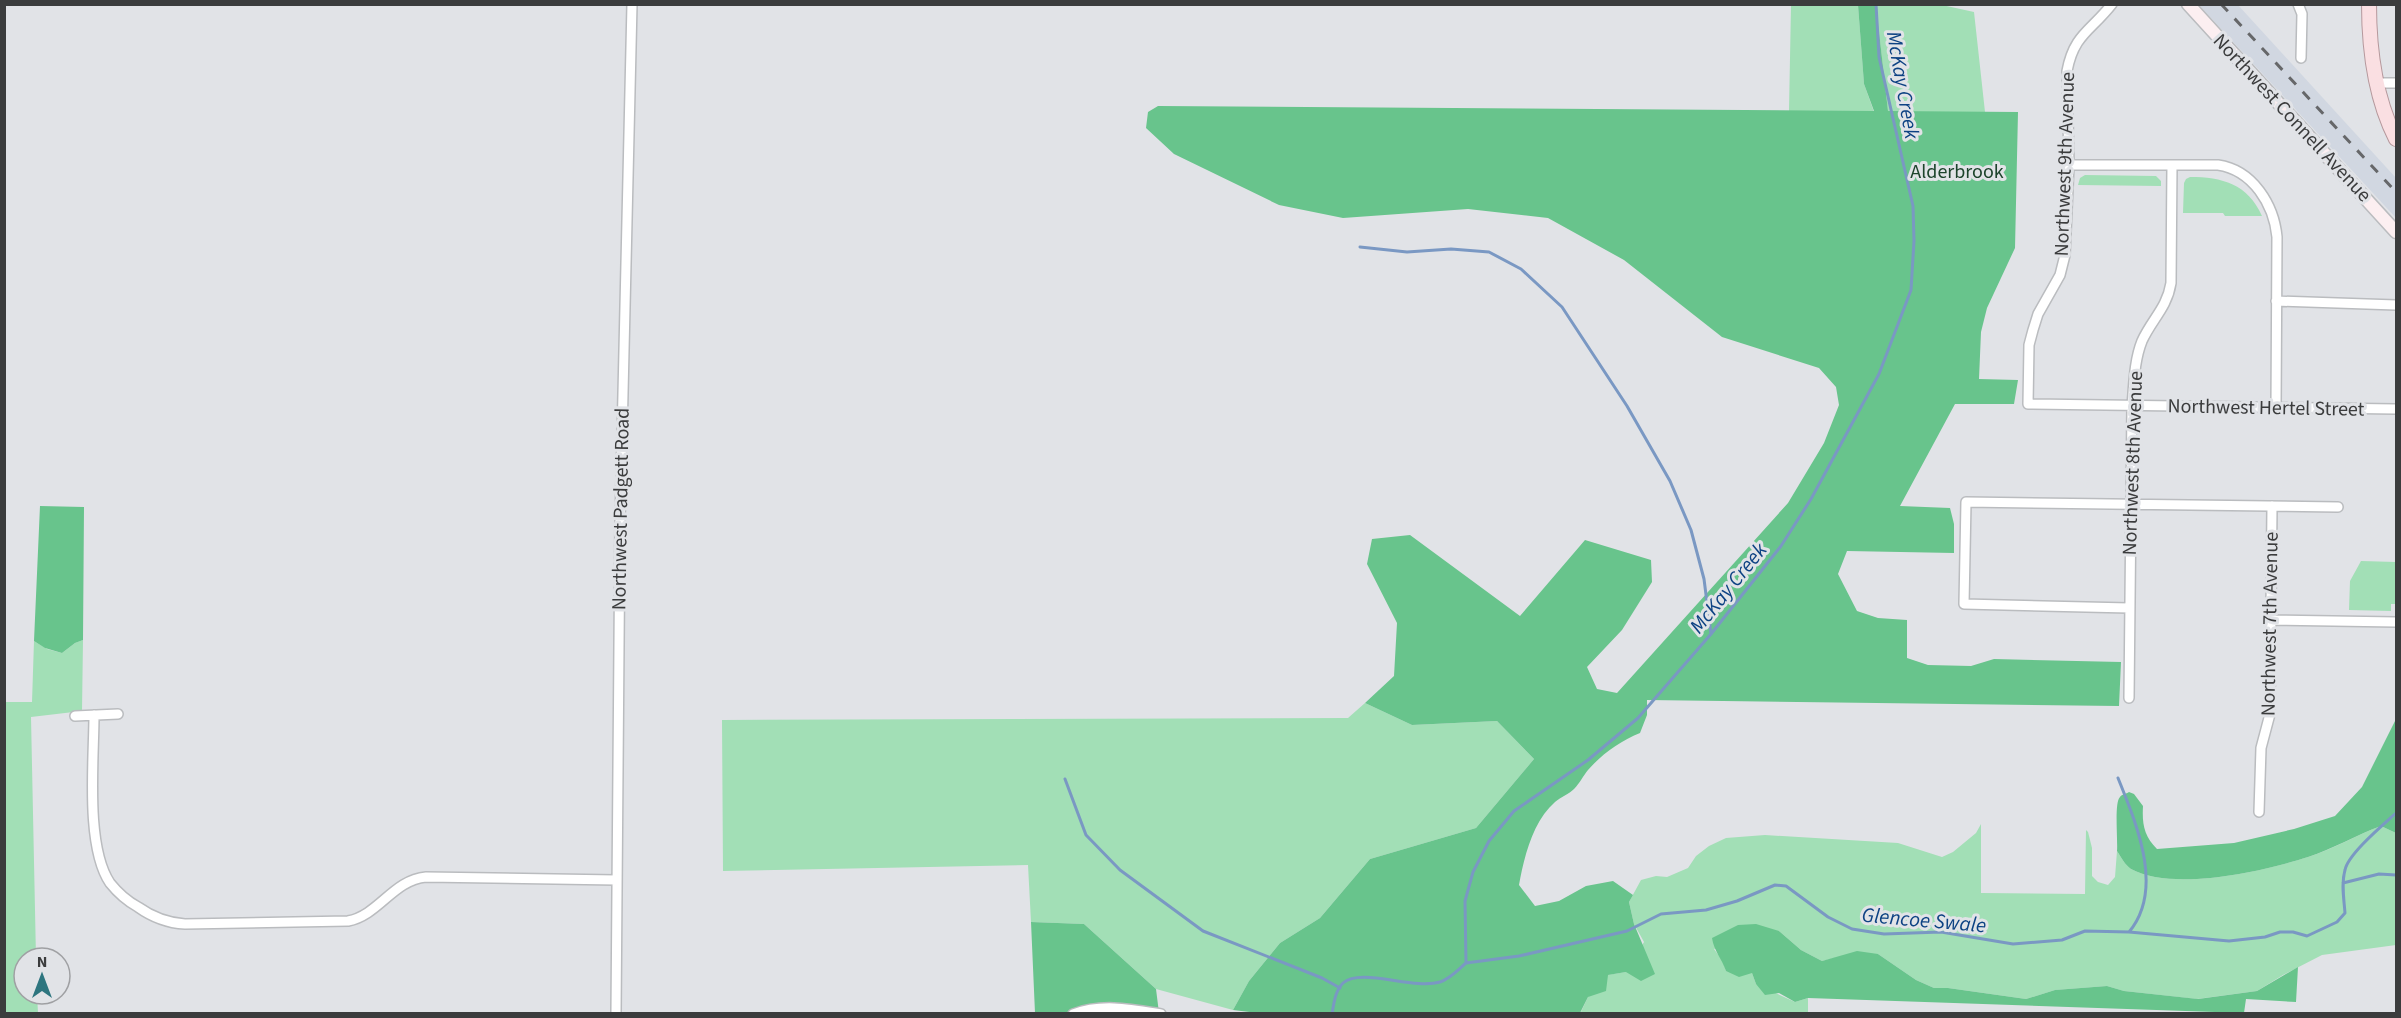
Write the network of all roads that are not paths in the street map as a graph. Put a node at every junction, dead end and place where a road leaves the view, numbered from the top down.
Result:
1 (632, 4) edge
2 (2112, 4) edge
3 (2188, 4) edge
4 (2298, 4) edge
5 (2369, 4) edge
6 (2301, 58) dead end
7 (2376, 83) junction
8 (2397, 83) edge
9 (2397, 139) edge
10 (2069, 165) junction
11 (2172, 165) junction
12 (2397, 232) edge
13 (2276, 302) junction
14 (2397, 305) edge
15 (2028, 404) joint
16 (2132, 406) junction
17 (2276, 408) junction
18 (2397, 409) edge
19 (2131, 505) junction
20 (2272, 506) junction
21 (2338, 507) dead end
22 (2129, 608) junction
23 (2271, 620) junction
24 (2397, 622) edge
25 (2129, 698) dead end
26 (118, 714) dead end
27 (94, 715) junction
28 (75, 716) dead end
29 (2259, 812) dead end
30 (616, 880) junction
31 (616, 1014) edge
32 (1073, 1014) edge
33 (1161, 1014) edge

1 - 30 street, Northwest Padgett Road
2 - 10 street, Northwest 9th Avenue
3 - 12 street, Northwest Connell Avenue
4 - 6 street
5 - 7 main road
7 - 8 street
7 - 9 main road
10 - 11 street
10 - 15 street, Northwest 9th Avenue
11 - 13 street
11 - 16 street, Northwest 8th Avenue
13 - 14 street
13 - 17 street
15 - 16 street, Northwest Hertel Street
16 - 17 street, Northwest Hertel Street
16 - 19 street, Northwest 8th Avenue
17 - 18 street, Northwest Hertel Street
19 - 20 street
19 - 22 street, Northwest 8th Avenue
19 - 22 street
20 - 21 street
20 - 23 street, Northwest 7th Avenue
22 - 25 street, Northwest 8th Avenue
23 - 24 street
23 - 29 street, Northwest 7th Avenue
26 - 27 street
27 - 28 street
27 - 30 street
30 - 31 street, Northwest Padgett Road
32 - 33 street

